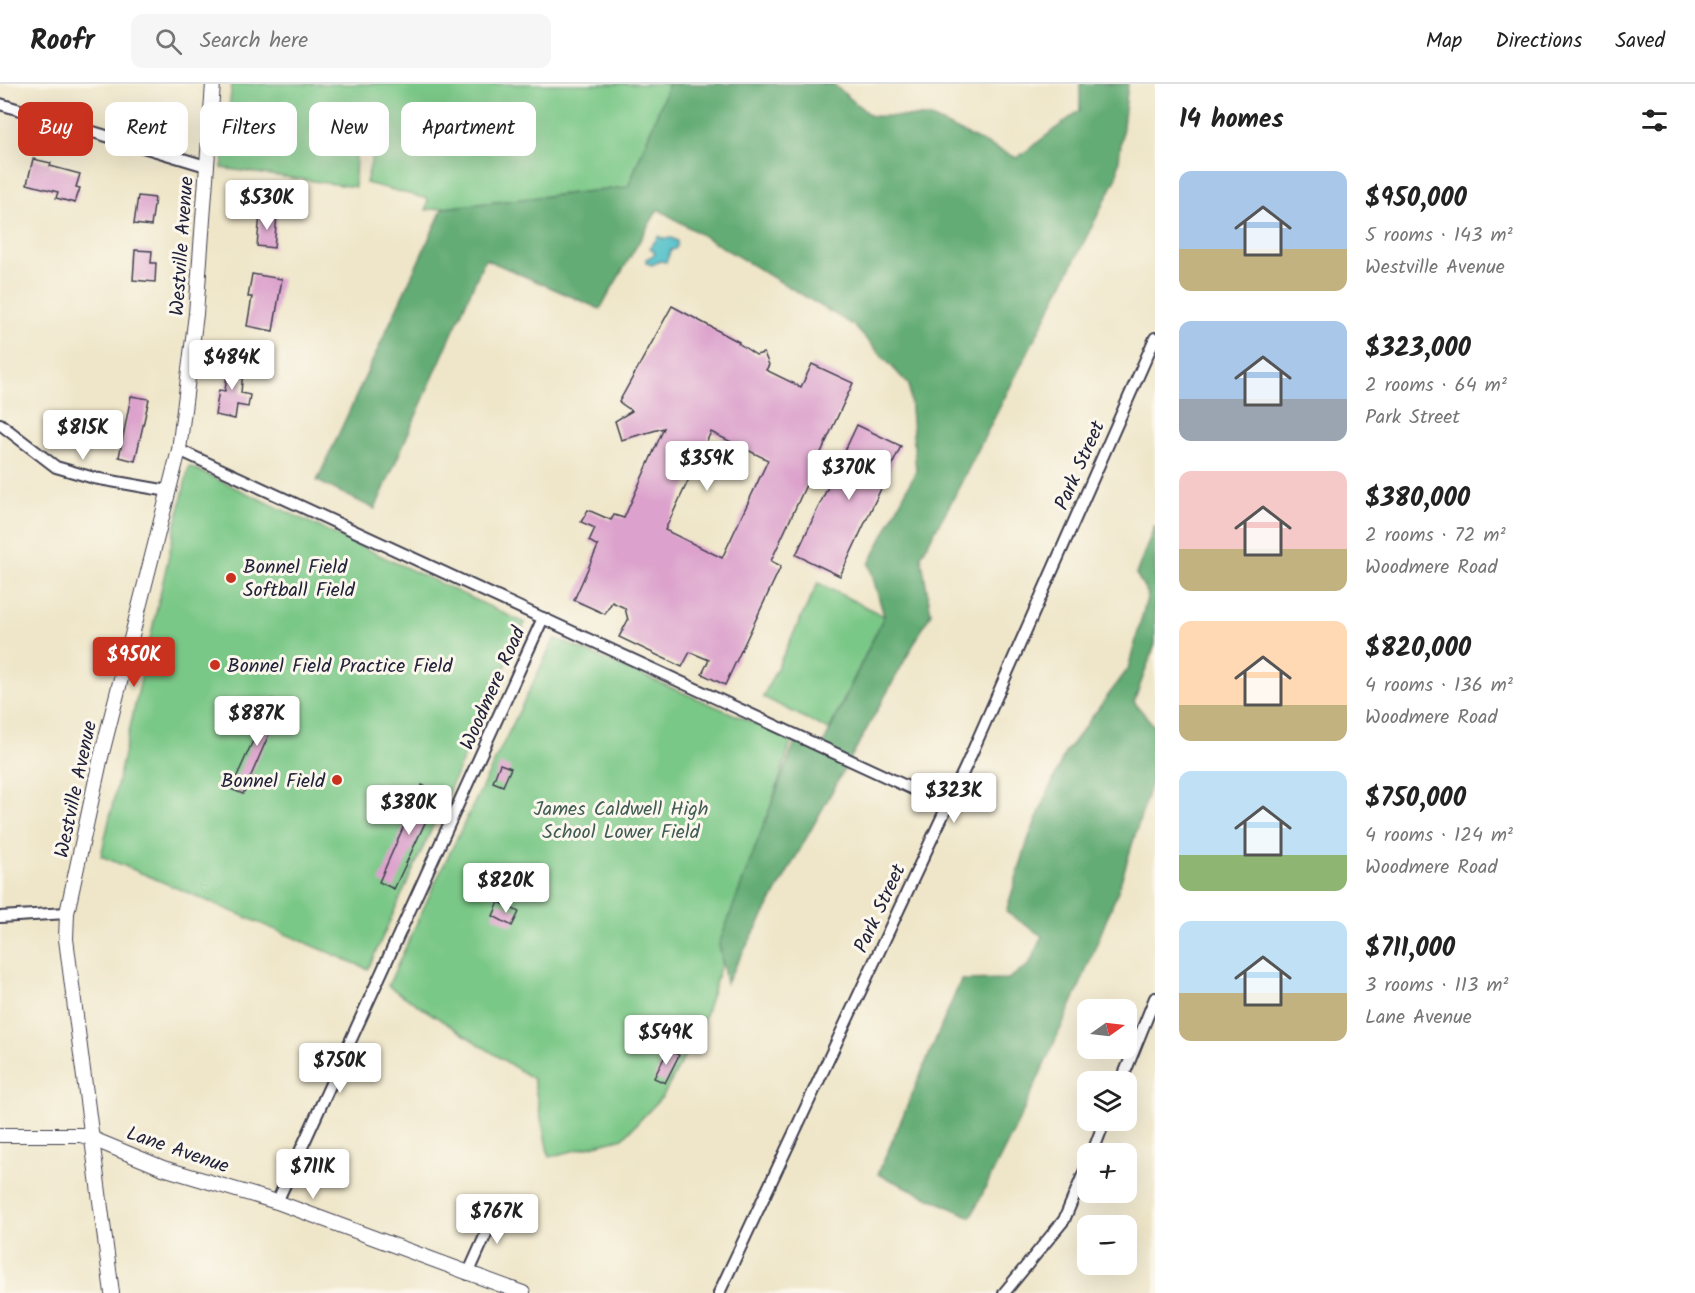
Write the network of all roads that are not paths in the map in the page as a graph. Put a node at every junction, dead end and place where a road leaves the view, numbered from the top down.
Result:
1 (213, 84) edge
2 (0, 104) edge
3 (206, 166) junction
4 (1155, 338) edge
5 (1143, 365) junction
6 (1155, 370) edge
7 (0, 424) edge
8 (179, 450) junction
9 (168, 491) junction
10 (543, 618) junction
11 (947, 805) junction
12 (67, 913) junction
13 (0, 917) edge
14 (1155, 998) edge
15 (1125, 1071) edge
16 (0, 1135) edge
17 (93, 1139) junction
18 (1077, 1189) edge
19 (277, 1202) junction
20 (499, 1205) dead end
21 (468, 1274) junction
22 (112, 1293) edge
23 (523, 1293) edge
24 (719, 1293) edge
25 (1004, 1293) edge

1 - 3 street, Westville Avenue
2 - 3 street
3 - 8 street, Westville Avenue
4 - 5 street, Park Street
5 - 6 street
5 - 11 street, Park Street
7 - 9 street
8 - 9 street, Westville Avenue
8 - 10 street, Woodmere Road
9 - 12 street, Westville Avenue
10 - 11 street
10 - 19 street, Woodmere Road
11 - 24 street, Park Street
12 - 13 street
12 - 17 street, Westville Avenue
14 - 15 street
16 - 17 street, Lane Avenue
17 - 19 street, Lane Avenue
17 - 22 street, Westville Avenue
18 - 25 street
19 - 21 street, Lane Avenue
20 - 21 street
21 - 23 street, Lane Avenue

